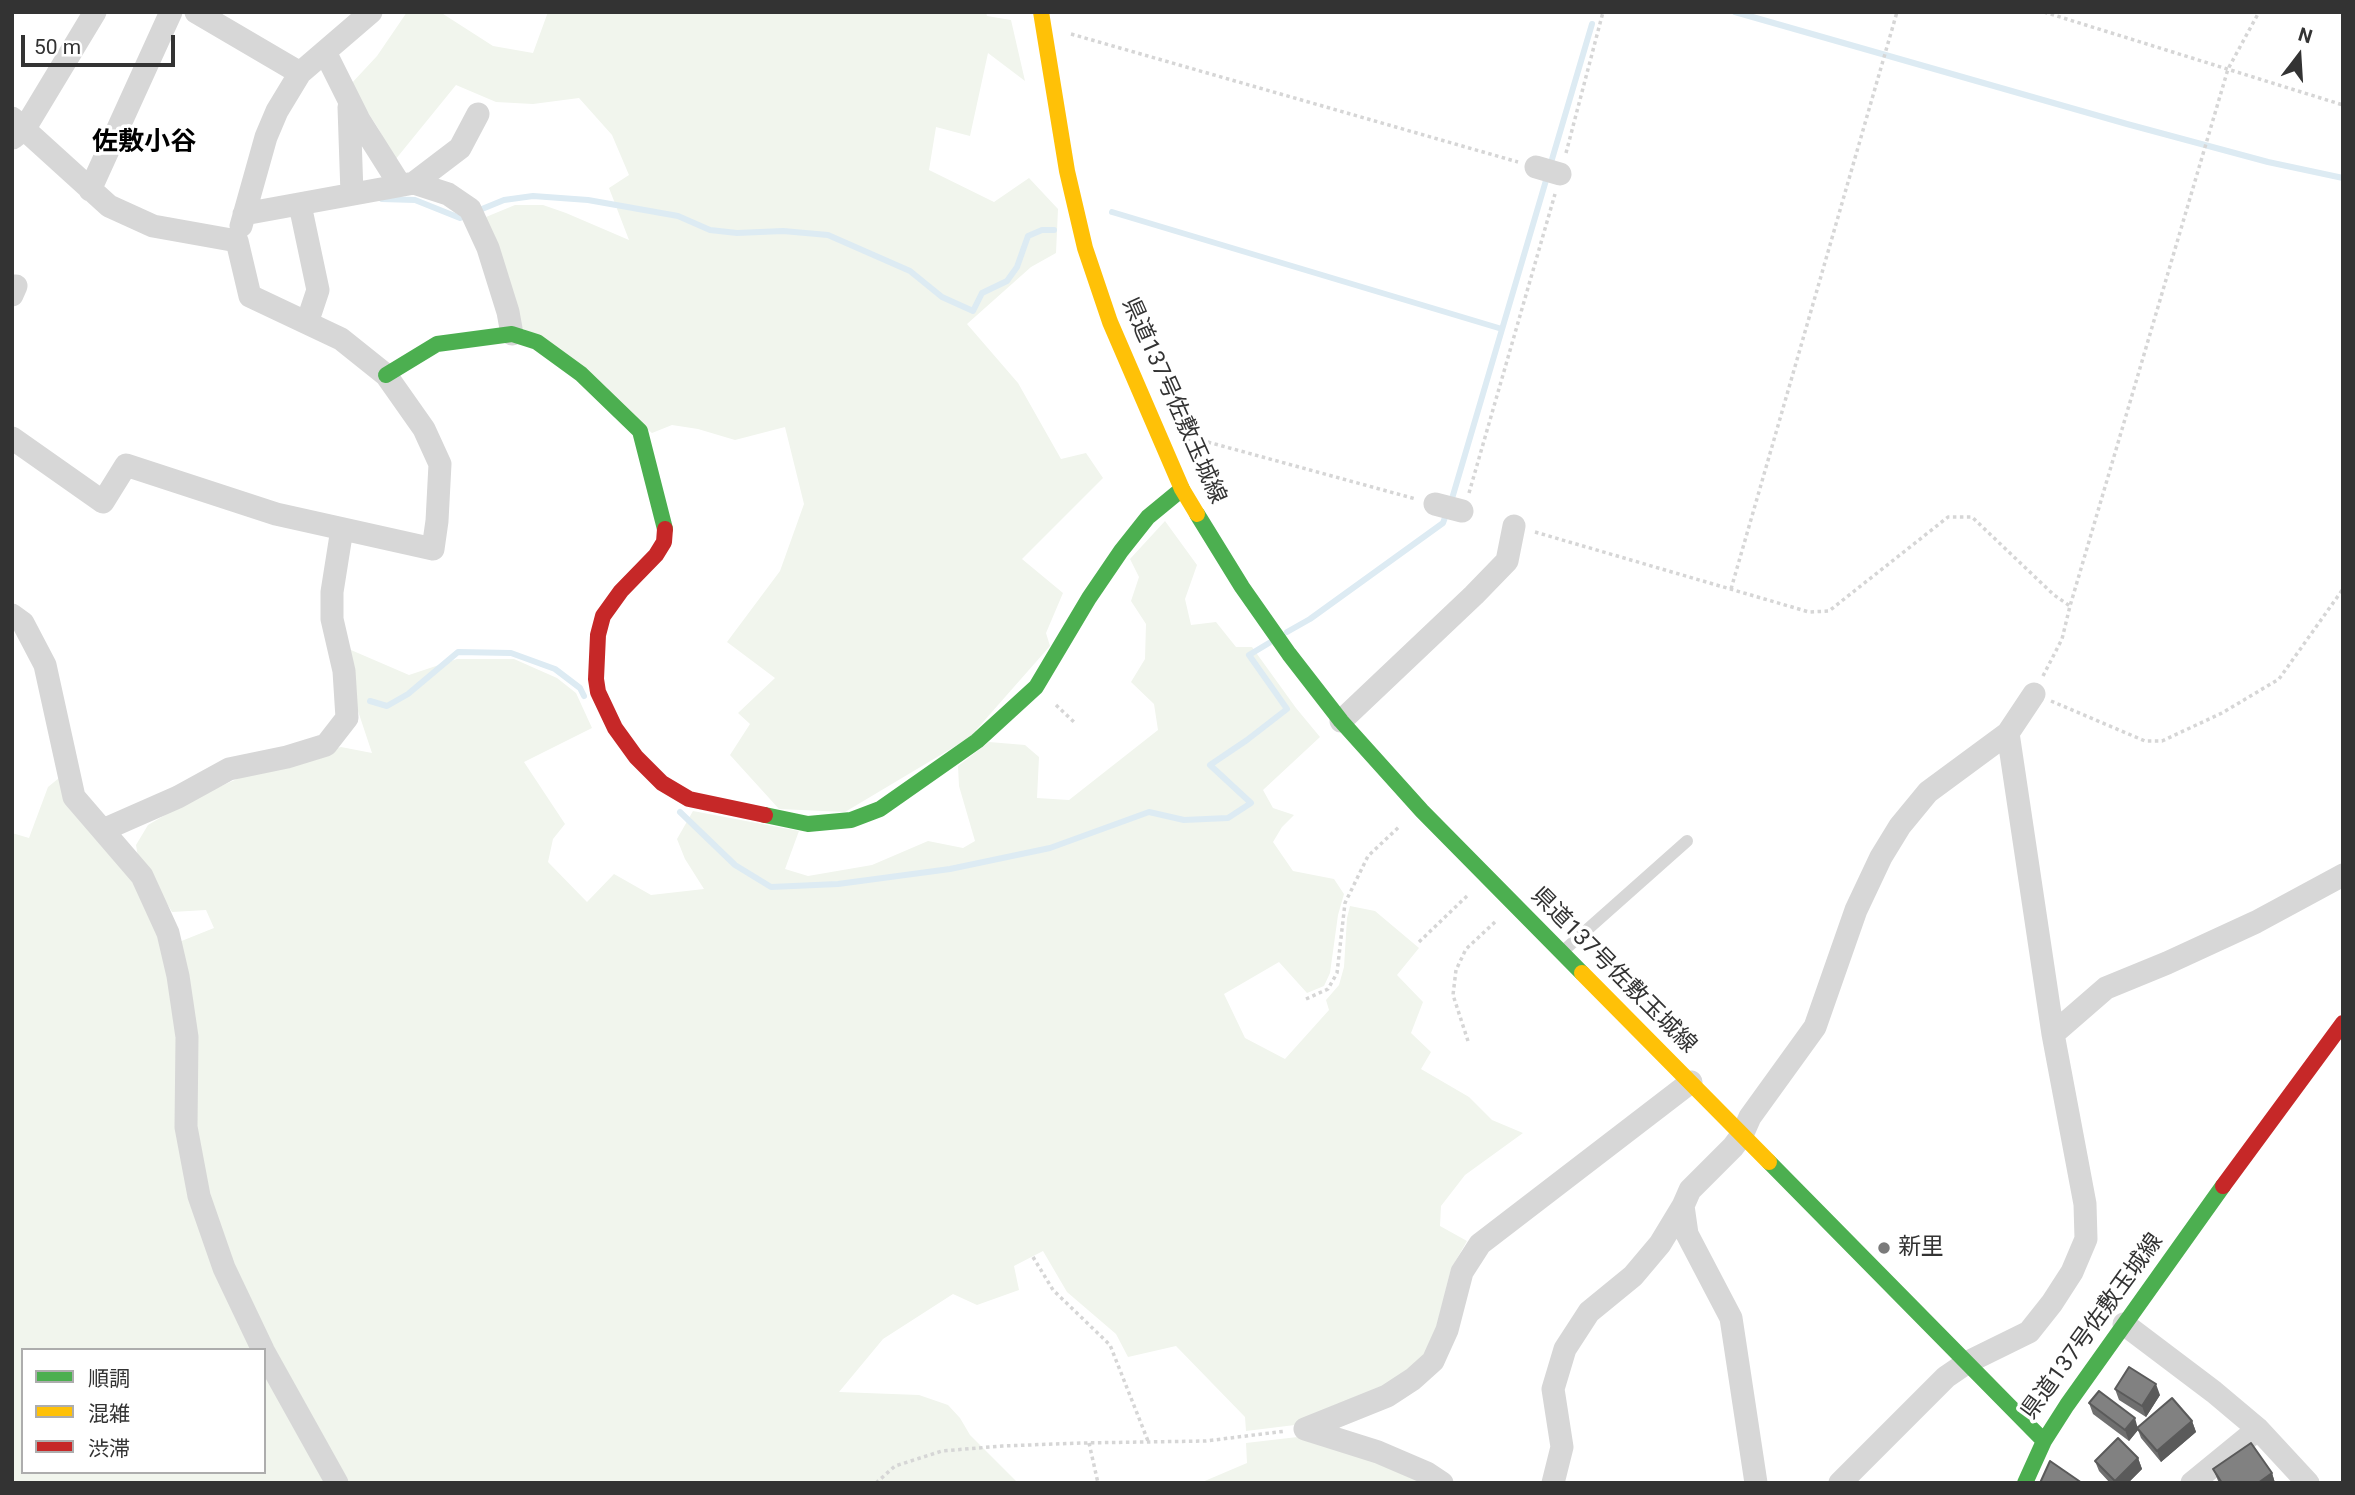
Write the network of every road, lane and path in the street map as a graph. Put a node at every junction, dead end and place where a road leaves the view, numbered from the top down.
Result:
1 (95, 12) edge
2 (171, 12) edge
3 (196, 12) edge
4 (370, 12) edge
5 (1041, 12) edge
6 (1603, 12) edge
7 (1897, 12) edge
8 (2044, 12) edge
9 (2259, 12) edge
10 (1045, 39) junction
11 (325, 52) junction
12 (2228, 69) junction
13 (300, 73) junction
14 (349, 100) junction
15 (2343, 105) edge
16 (478, 114) dead end
17 (17, 128) edge
18 (1536, 167) joint
19 (1560, 174) junction
20 (407, 184) junction
21 (90, 190) junction
22 (352, 194) junction
23 (302, 213) junction
24 (243, 214) junction
25 (237, 241) junction
26 (12, 286) edge
27 (12, 295) edge
28 (307, 323) junction
29 (512, 334) junction
30 (386, 375) junction
31 (12, 438) edge
32 (1164, 448) junction
33 (1182, 489) junction
34 (1435, 504) joint
35 (1462, 511) joint
36 (1514, 526) joint
37 (342, 529) junction
38 (1731, 589) junction
39 (2343, 589) edge
40 (2070, 606) junction
41 (12, 615) edge
42 (2034, 694) junction
43 (1342, 721) junction
44 (2008, 733) junction
45 (1420, 808) junction
46 (103, 830) junction
47 (1687, 841) dead end
48 (2343, 875) edge
49 (1487, 876) junction
50 (1515, 904) junction
51 (1419, 942) dead end
52 (1562, 952) junction
53 (1306, 999) dead end
54 (2343, 1023) edge
55 (2053, 1034) junction
56 (1468, 1041) dead end
57 (1690, 1082) junction
58 (1742, 1135) junction
59 (1683, 1206) junction
60 (1033, 1258) dead end
61 (2124, 1324) junction
62 (263, 1348) edge
63 (266, 1355) edge
64 (1968, 1362) junction
65 (1305, 1429) junction
66 (2258, 1429) junction
67 (1148, 1441) junction
68 (2044, 1441) junction
69 (1089, 1443) junction
70 (337, 1483) edge
71 (876, 1483) edge
72 (1098, 1483) edge
73 (1442, 1483) edge
74 (1553, 1483) edge
75 (1756, 1483) edge
76 (1840, 1483) edge
77 (2025, 1483) edge
78 (2192, 1483) edge
79 (2308, 1483) edge

1 - 17 street
2 - 21 street
3 - 13 street
4 - 11 street
5 - 10 main road, 県道137号佐敷玉城線
6 - 19 path
7 - 38 path
8 - 12 path
9 - 12 path
10 - 18 path
10 - 32 main road, 県道137号佐敷玉城線
11 - 13 street
11 - 14 street
12 - 15 path
12 - 40 path
13 - 24 street
14 - 20 street
14 - 22 street
16 - 20 street
17 - 21 street
18 - 19 street
19 - 35 path
20 - 22 street
20 - 29 street
21 - 25 street
22 - 23 street
23 - 24 street
23 - 28 street
24 - 25 street
25 - 28 street
26 - 27 street
28 - 30 street
29 - 30 main road
29 - 33 main road
30 - 37 street
31 - 37 street
32 - 33 main road, 県道137号佐敷玉城線
32 - 34 path
33 - 43 main road, 県道137号佐敷玉城線
34 - 35 street
36 - 38 path
36 - 43 street
37 - 46 street
38 - 40 path
39 - 42 path
40 - 42 path
41 - 46 street
42 - 44 street
43 - 45 main road, 県道137号佐敷玉城線
44 - 55 street
44 - 58 street
45 - 49 main road, 県道137号佐敷玉城線
45 - 53 path
46 - 62 street
47 - 52 lane
48 - 55 street
49 - 50 main road, 県道137号佐敷玉城線
49 - 51 path
50 - 52 main road, 県道137号佐敷玉城線
50 - 56 path
52 - 57 main road, 県道137号佐敷玉城線
54 - 61 main road, 県道137号佐敷玉城線
55 - 64 street
57 - 58 main road, 県道137号佐敷玉城線
57 - 65 street
58 - 59 street
58 - 64 main road, 県道137号佐敷玉城線
59 - 74 street
59 - 75 street
60 - 67 path
61 - 66 street
61 - 68 main road, 県道137号佐敷玉城線
63 - 70 street
64 - 68 main road, 県道137号佐敷玉城線
64 - 76 street
65 - 67 path
65 - 73 street
66 - 78 street
66 - 79 street
67 - 69 path
68 - 77 main road
69 - 71 path
69 - 72 path

